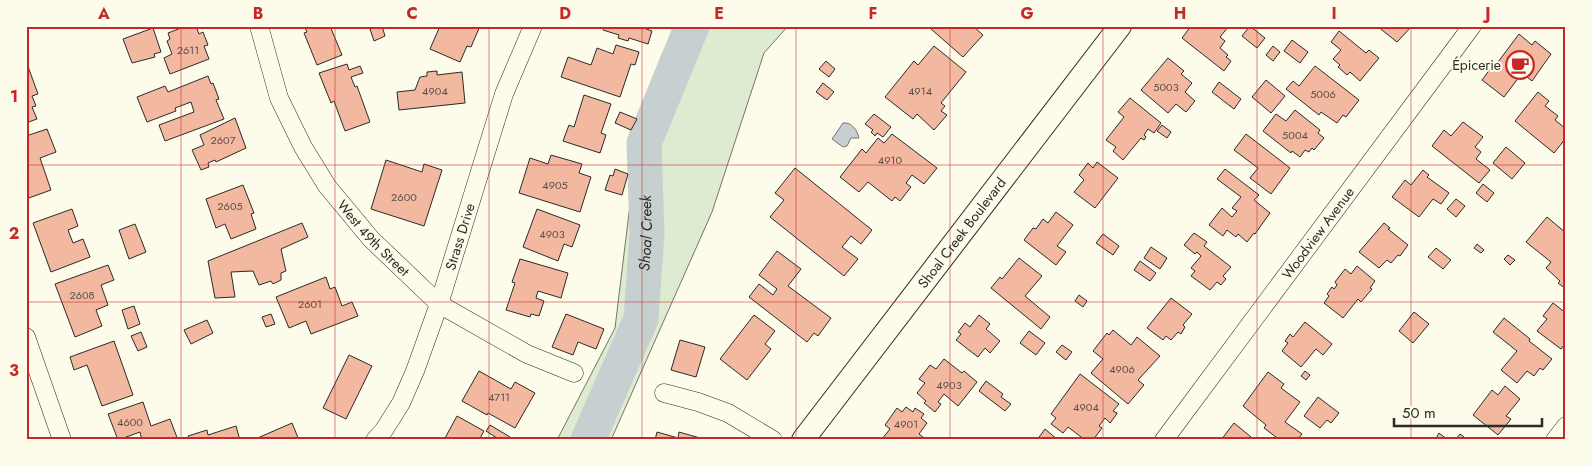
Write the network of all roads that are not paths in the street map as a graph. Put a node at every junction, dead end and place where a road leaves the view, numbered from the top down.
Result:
1 (259, 26) edge
2 (533, 26) edge
3 (1120, 26) edge
4 (1472, 26) edge
5 (439, 304) junction
6 (26, 337) edge
7 (574, 373) dead end
8 (664, 393) dead end
9 (1566, 426) edge
10 (62, 440) edge
11 (375, 440) edge
12 (773, 440) edge
13 (803, 440) edge
14 (1164, 440) edge
15 (1555, 440) edge

1 - 5 street, West 49th Street
2 - 5 street, Strass Drive
3 - 13 street, Shoal Creek Boulevard
4 - 14 street, Woodview Avenue
5 - 7 street, West 49th Street
5 - 11 street, Strass Drive
6 - 10 street
8 - 12 street
9 - 15 street

